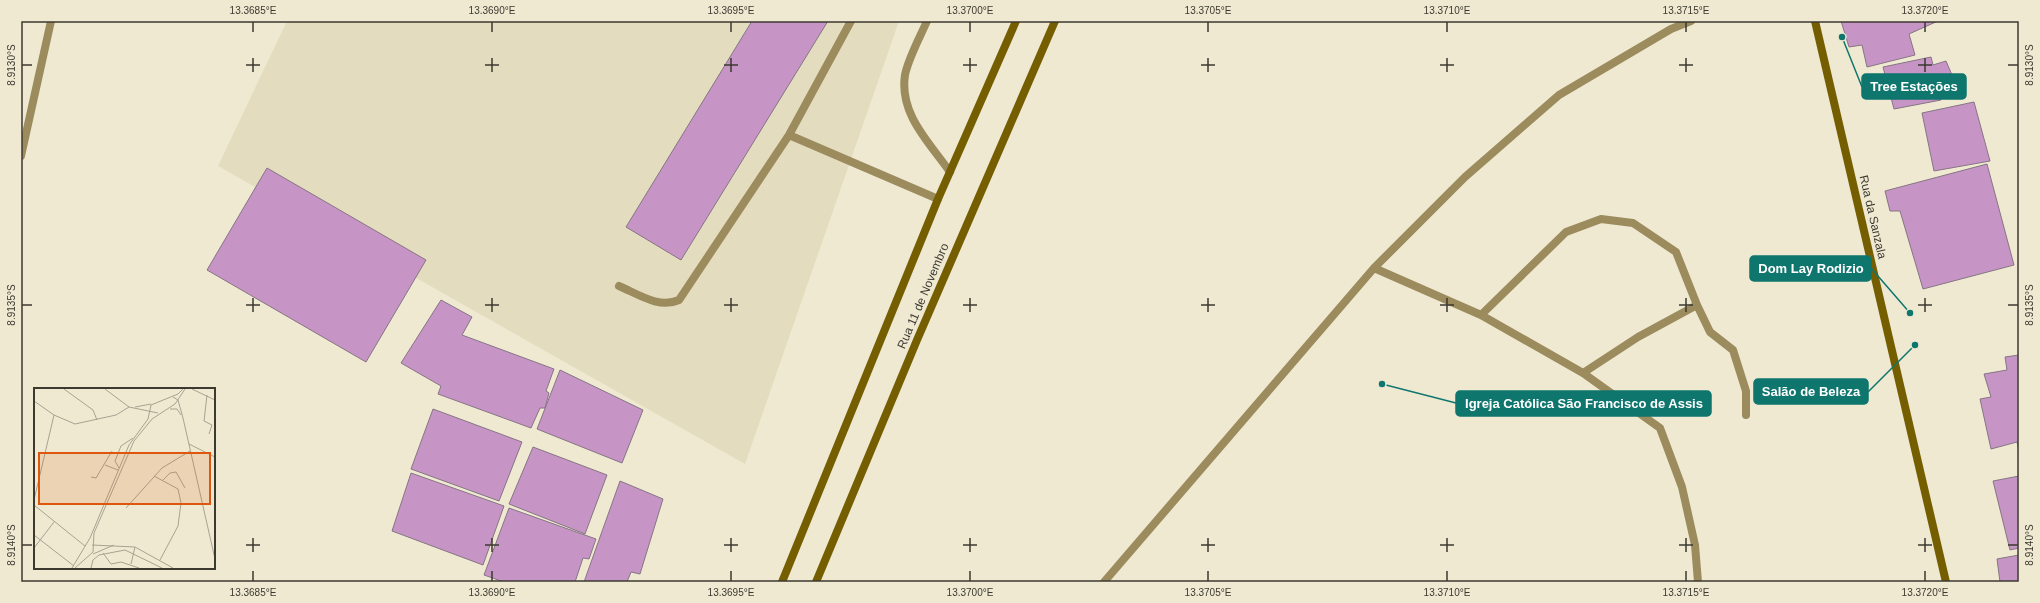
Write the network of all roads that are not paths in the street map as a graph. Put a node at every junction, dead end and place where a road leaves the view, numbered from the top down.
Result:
1 (50, 21) edge
2 (851, 21) edge
3 (927, 21) edge
4 (1016, 21) edge
5 (1055, 21) edge
6 (1691, 21) edge
7 (1815, 21) edge
8 (789, 135) junction
9 (21, 156) edge
10 (950, 172) junction
11 (938, 199) junction
12 (1374, 268) junction
13 (619, 286) dead end
14 (1697, 305) junction
15 (1481, 315) junction
16 (1583, 373) junction
17 (1746, 414) dead end
18 (782, 582) edge
19 (816, 582) edge
20 (1104, 582) edge
21 (1698, 582) edge
22 (1946, 582) edge

1 - 9 street
2 - 8 street
3 - 10 street
4 - 10 main road, Rua 11 de Novembro
5 - 19 main road, Rua 11 de Novembro
6 - 12 street
7 - 22 main road, Rua da Sanzala
8 - 11 street
8 - 13 street
10 - 11 main road, Rua 11 de Novembro
11 - 18 main road, Rua 11 de Novembro
12 - 15 street
12 - 20 street
14 - 15 street
14 - 16 street
14 - 17 street
15 - 16 street
16 - 21 street

